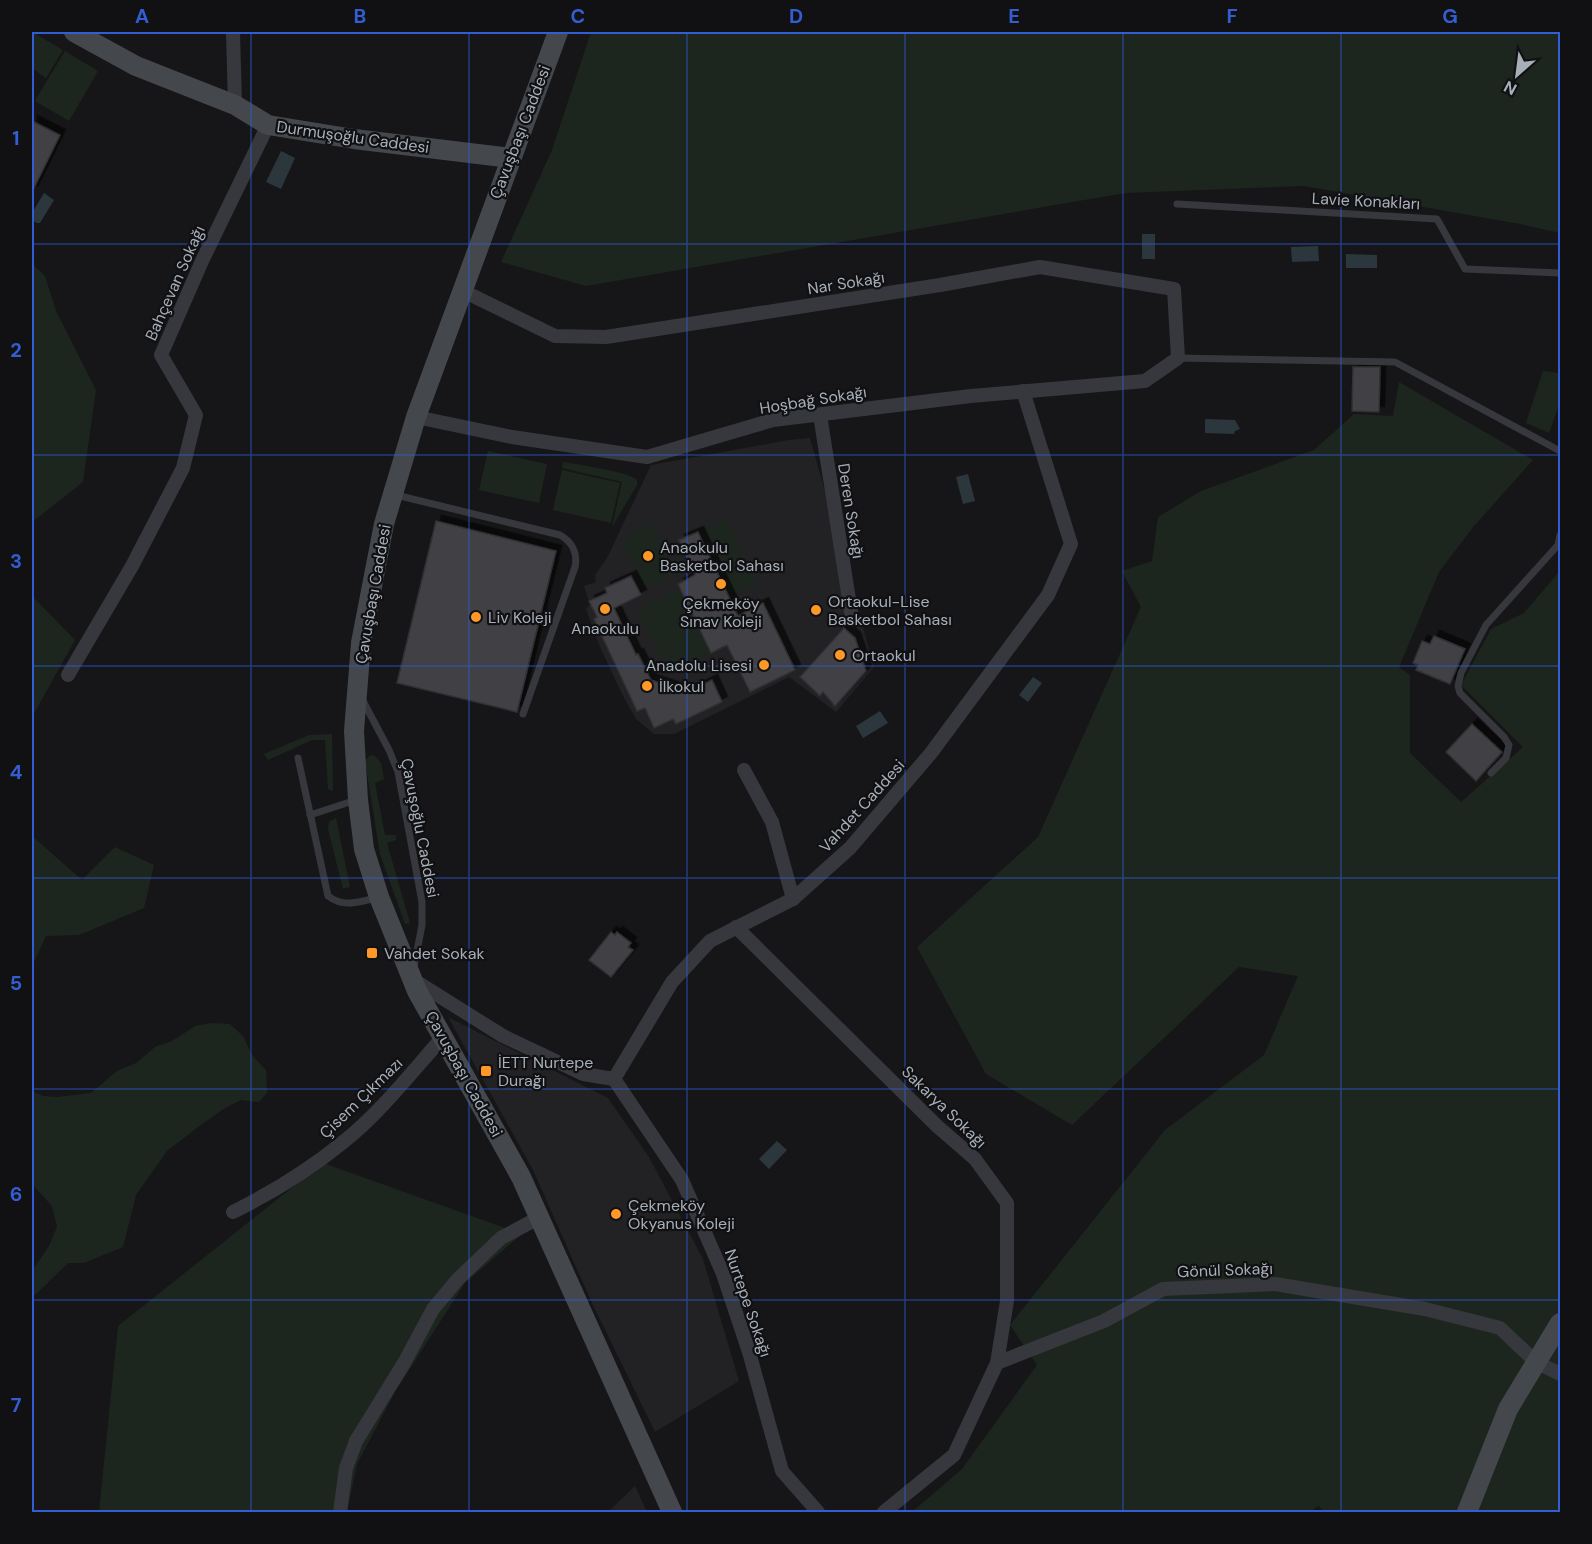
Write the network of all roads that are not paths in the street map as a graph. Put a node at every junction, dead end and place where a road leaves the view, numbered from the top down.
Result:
1 (74, 32) edge
2 (233, 32) edge
3 (558, 32) edge
4 (235, 105) junction
5 (268, 126) junction
6 (511, 158) junction
7 (1177, 204) dead end
8 (1560, 273) edge
9 (463, 291) junction
10 (1178, 358) junction
11 (1023, 391) junction
12 (820, 415) junction
13 (416, 417) junction
14 (1560, 451) edge
15 (393, 495) junction
16 (1560, 535) edge
17 (851, 612) dead end
18 (68, 675) dead end
19 (358, 690) junction
20 (524, 714) dead end
21 (298, 758) dead end
22 (744, 770) dead end
23 (1491, 773) dead end
24 (358, 800) junction
25 (310, 815) junction
26 (379, 897) junction
27 (793, 899) junction
28 (736, 927) junction
29 (412, 979) junction
30 (443, 1037) junction
31 (614, 1079) junction
32 (233, 1212) dead end
33 (540, 1216) junction
34 (1560, 1323) edge
35 (1536, 1362) junction
36 (998, 1363) junction
37 (1560, 1374) edge
38 (340, 1512) edge
39 (672, 1512) edge
40 (818, 1512) edge
41 (884, 1512) edge
42 (1467, 1512) edge

1 - 4 main road, Durmuşoğlu Caddesi
2 - 4 street
3 - 6 main road, Çavuşbaşı Caddesi
4 - 5 main road, Durmuşoğlu Caddesi
5 - 6 main road, Durmuşoğlu Caddesi
5 - 18 street, Bahçevan Sokağı
6 - 9 main road, Çavuşbaşı Caddesi
7 - 8 lane, Lavie Konakları
9 - 10 street, Nar Sokağı
9 - 13 main road, Çavuşbaşı Caddesi
10 - 11 street, Hoşbağ Sokağı
10 - 14 lane
11 - 12 street, Hoşbağ Sokağı
11 - 27 street, Vahdet Caddesi
12 - 13 street, Hoşbağ Sokağı
12 - 17 street, Deren Sokağı
13 - 15 main road, Çavuşbaşı Caddesi
15 - 19 main road, Çavuşbaşı Caddesi
15 - 20 lane
16 - 23 lane
19 - 24 main road, Çavuşbaşı Caddesi
19 - 29 lane, Çavuşoğlu Caddesi
21 - 25 lane
22 - 27 street
24 - 25 lane
24 - 26 main road, Çavuşbaşı Caddesi
25 - 26 lane
26 - 29 main road, Çavuşbaşı Caddesi
27 - 28 street, Vahdet Caddesi
28 - 31 street, Vahdet Caddesi
28 - 36 street, Sakarya Sokağı
29 - 30 main road, Çavuşbaşı Caddesi
29 - 31 street
30 - 32 street, Çisem Çıkmazı
30 - 33 main road, Çavuşbaşı Caddesi
31 - 40 street, Nurtepe Sokağı
33 - 38 street
33 - 39 main road, Çavuşbaşı Caddesi
34 - 35 main road
35 - 36 street, Gönül Sokağı
35 - 37 street, Gönül Sokağı
35 - 42 main road
36 - 41 street

